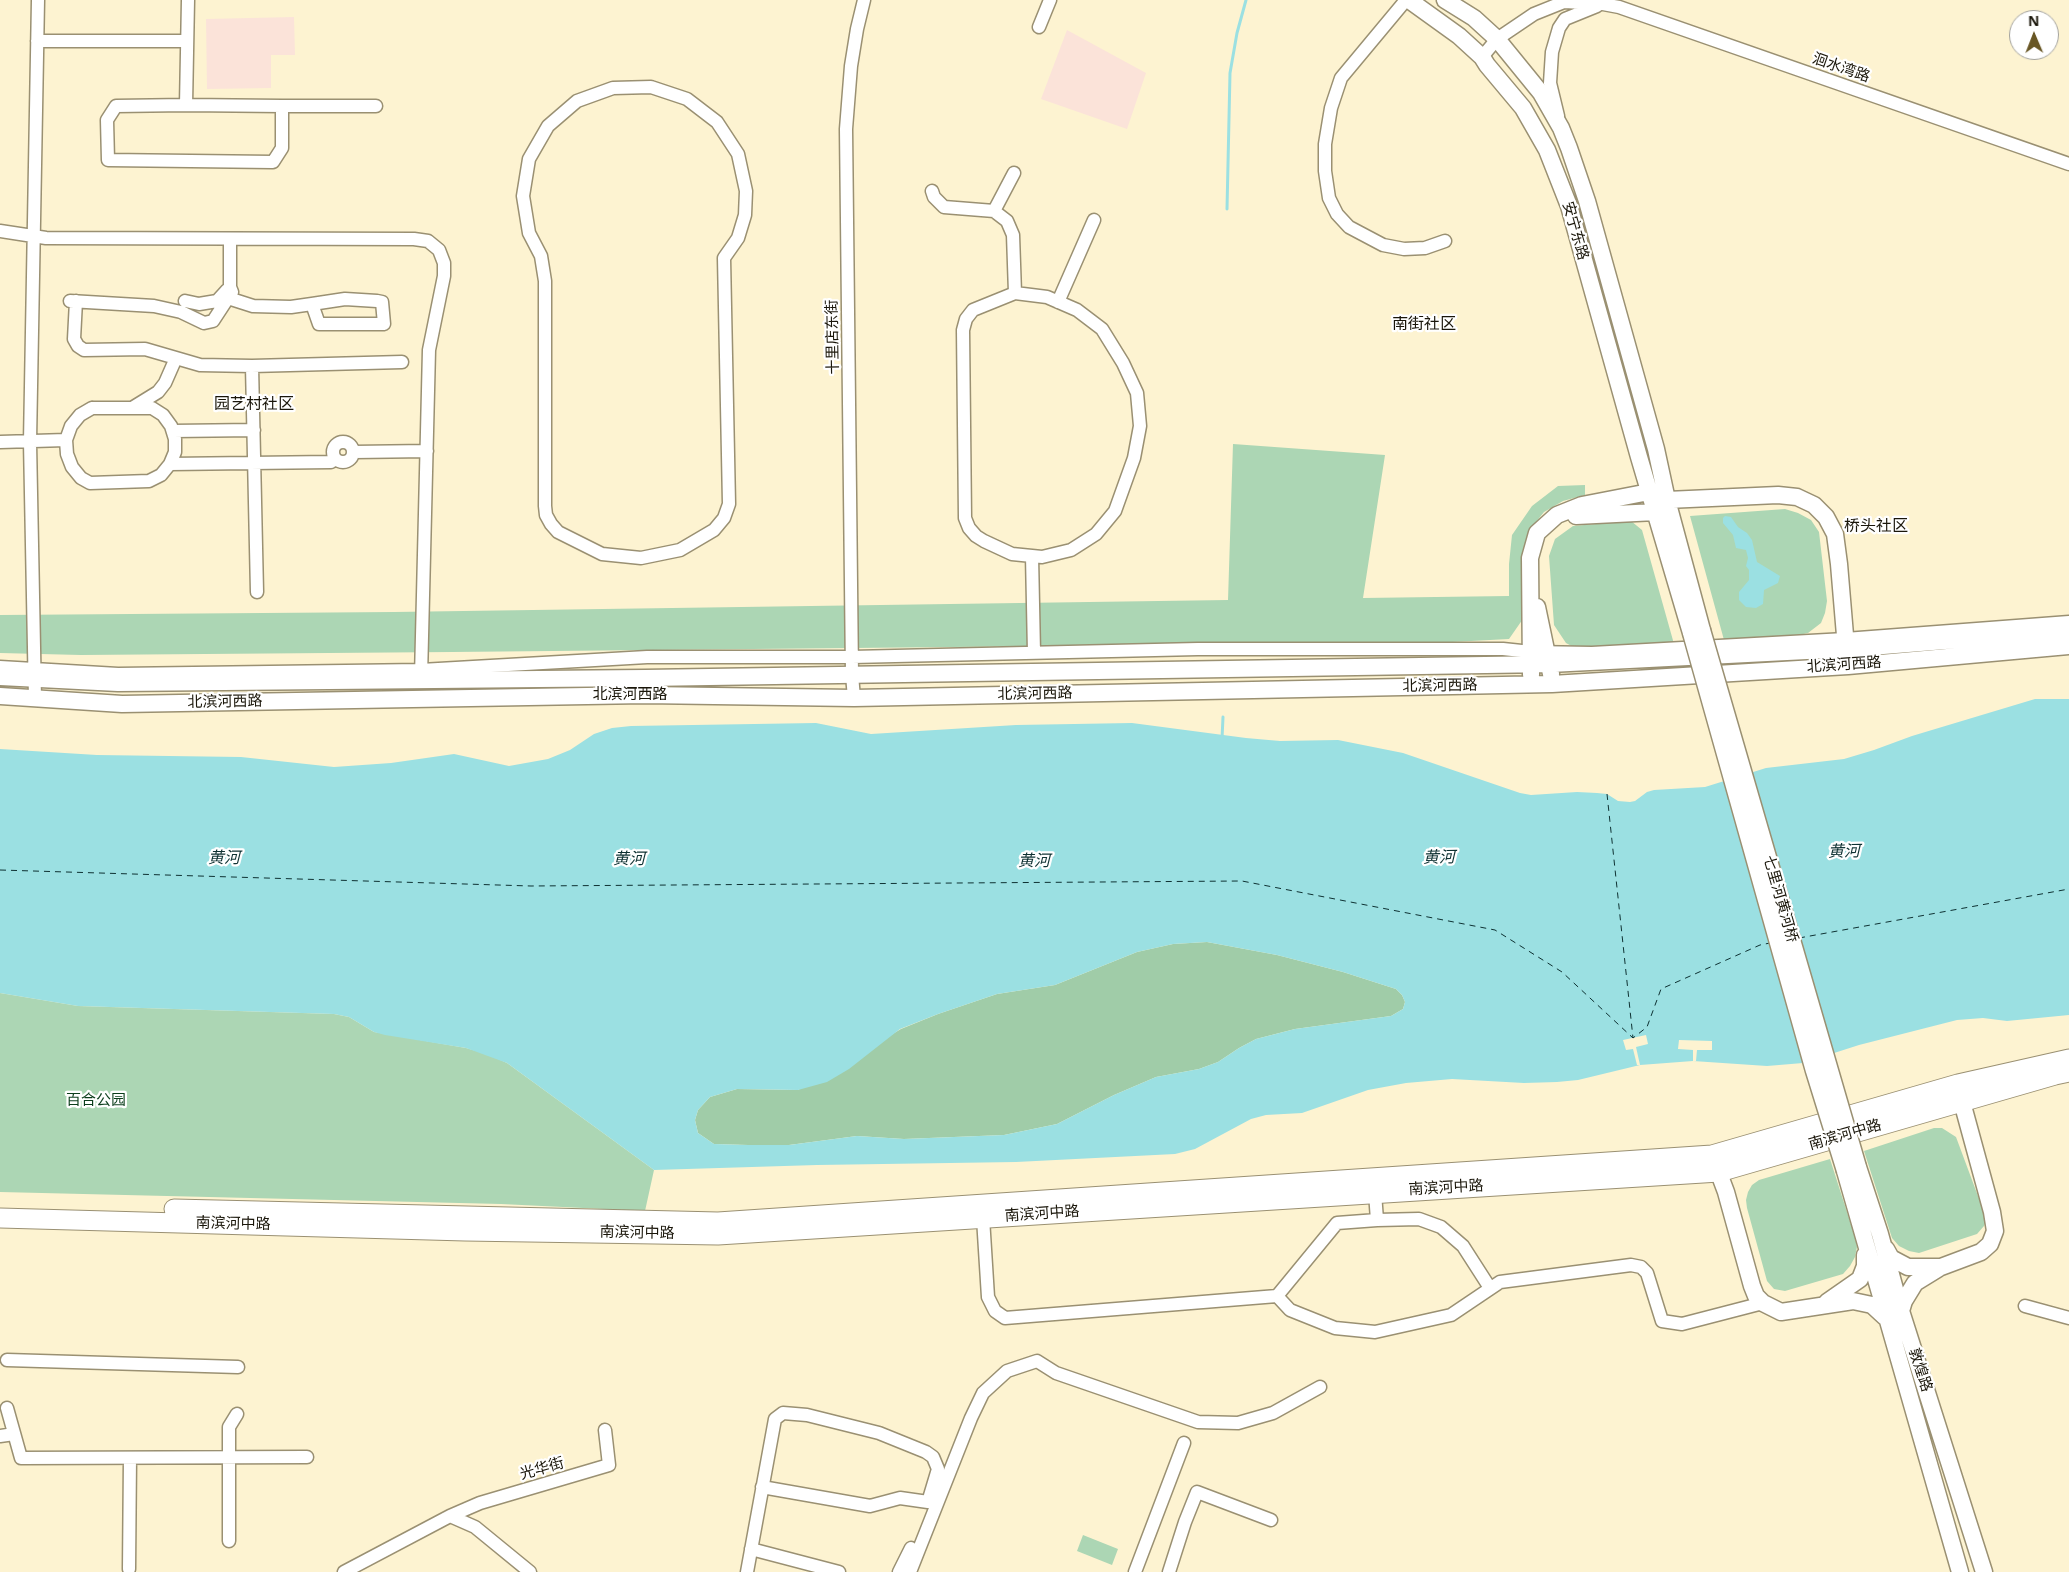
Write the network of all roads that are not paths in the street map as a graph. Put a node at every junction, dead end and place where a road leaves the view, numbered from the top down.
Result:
1 (38, 0) edge
2 (188, 0) edge
3 (864, 0) edge
4 (1050, 0) edge
5 (1408, 0) edge
6 (1444, 0) edge
7 (1561, 1) edge
8 (1603, 4) junction
9 (1039, 27) dead end
10 (1497, 39) junction
11 (186, 41) junction
12 (37, 42) junction
13 (1482, 57) junction
14 (186, 105) junction
15 (282, 106) junction
16 (376, 106) dead end
17 (1561, 128) junction
18 (2069, 164) edge
19 (1014, 173) dead end
20 (932, 191) dead end
21 (994, 211) junction
22 (1094, 220) dead end
23 (0, 231) edge
24 (34, 236) junction
25 (230, 239) junction
26 (1445, 241) dead end
27 (229, 292) junction
28 (1015, 294) junction
29 (184, 301) dead end
30 (1058, 302) junction
31 (312, 304) junction
32 (176, 358) junction
33 (402, 362) dead end
34 (252, 366) junction
35 (132, 408) junction
36 (254, 430) junction
37 (173, 431) junction
38 (66, 440) junction
39 (0, 442) edge
40 (30, 442) junction
41 (427, 451) junction
42 (254, 462) junction
43 (170, 464) junction
44 (1649, 492) junction
45 (546, 496) joint
46 (1665, 508) junction
47 (1032, 556) junction
48 (257, 592) dead end
49 (2069, 622) edge
50 (2069, 631) edge
51 (1839, 645) junction
52 (2069, 646) edge
53 (1034, 653) junction
54 (852, 657) junction
55 (1539, 658) junction
56 (1841, 666) junction
57 (0, 667) edge
58 (34, 673) junction
59 (852, 674) junction
60 (421, 675) junction
61 (0, 677) edge
62 (1531, 684) junction
63 (1552, 684) junction
64 (0, 695) edge
65 (854, 698) junction
66 (35, 699) junction
67 (2069, 1059) edge
68 (2069, 1072) edge
69 (1959, 1093) junction
70 (1715, 1164) junction
71 (1851, 1169) junction
72 (1375, 1193) junction
73 (0, 1205) edge
74 (0, 1218) edge
75 (983, 1218) junction
76 (1376, 1220) junction
77 (1880, 1234) junction
78 (1865, 1246) junction
79 (1941, 1266) junction
80 (1490, 1288) junction
81 (1277, 1296) junction
82 (1763, 1303) junction
83 (1825, 1304) junction
84 (2025, 1306) dead end
85 (1902, 1311) junction
86 (1885, 1317) junction
87 (2069, 1318) edge
88 (6, 1360) dead end
89 (238, 1367) dead end
90 (1320, 1387) dead end
91 (7, 1408) dead end
92 (236, 1414) dead end
93 (606, 1430) dead end
94 (14, 1434) junction
95 (0, 1436) edge
96 (1184, 1442) dead end
97 (229, 1457) junction
98 (307, 1457) dead end
99 (130, 1458) junction
100 (762, 1487) junction
101 (928, 1502) junction
102 (450, 1516) junction
103 (1271, 1520) dead end
104 (229, 1541) dead end
105 (751, 1549) junction
106 (129, 1569) dead end
107 (344, 1572) edge
108 (530, 1572) edge
109 (747, 1572) edge
110 (839, 1572) edge
111 (899, 1572) edge
112 (910, 1572) edge
113 (1135, 1572) edge
114 (1169, 1572) edge
115 (1960, 1572) edge
116 (1984, 1572) edge

1 - 12 street
2 - 11 street
3 - 54 street, 十里店东街
4 - 9 street
5 - 13 main road, 安宁东路
5 - 26 street
6 - 10 main road
7 - 8 street, 洄水湾路
7 - 10 street, 洄水湾路
8 - 17 street
8 - 18 street, 洄水湾路
10 - 13 street, 洄水湾路
10 - 17 main road
11 - 12 street
11 - 14 street
12 - 24 street
13 - 44 main road, 安宁东路
14 - 15 street
14 - 15 street
15 - 16 street
17 - 46 main road
19 - 21 street
20 - 21 street
21 - 28 street
22 - 30 street
23 - 24 street
24 - 25 street
24 - 40 street
25 - 27 street
25 - 41 street
27 - 29 street
27 - 31 street
27 - 32 street
28 - 30 street
28 - 47 street
30 - 47 street
31 - 31 street
32 - 34 street
32 - 35 street
33 - 34 street
34 - 36 street
35 - 37 street
35 - 38 street
36 - 37 street
36 - 42 street
37 - 43 street
38 - 40 street
38 - 43 street
39 - 40 street
40 - 58 street
41 - 42 street
41 - 60 street
42 - 43 street
42 - 48 street
44 - 46 main road, 安宁东路
44 - 55 main road
45 - 45 street
46 - 51 main road
46 - 55 main road
46 - 71 main road, 七里河黄河桥, bridge
47 - 53 street
49 - 51 street
50 - 51 main road, 北滨河西路
51 - 55 main road, 北滨河西路
51 - 56 main road
52 - 56 main road, 北滨河西路
53 - 54 street
53 - 55 street
54 - 59 street, 十里店东街
54 - 60 street
55 - 59 main road, 北滨河西路
55 - 62 main road
55 - 63 main road
56 - 63 main road, 北滨河西路
57 - 58 street
58 - 60 main road, 北滨河西路
58 - 61 main road, 北滨河西路
58 - 64 main road
58 - 66 street
59 - 60 main road, 北滨河西路
59 - 65 street, 十里店东街
62 - 63 main road, 北滨河西路
62 - 65 main road, 北滨河西路
64 - 66 main road, 北滨河西路
65 - 66 main road, 北滨河西路
67 - 69 highway, 南滨河中路
68 - 69 highway, 南滨河中路
69 - 70 highway, 南滨河中路
69 - 79 main road
70 - 72 highway, 南滨河中路
70 - 73 highway, 南滨河中路
70 - 82 main road
71 - 77 main road, 敦煌路
71 - 78 main road, 敦煌路
72 - 75 highway, 南滨河中路
72 - 76 street
74 - 75 highway, 南滨河中路
75 - 81 street
76 - 80 street
76 - 81 street
77 - 79 main road
77 - 85 main road, 敦煌路
78 - 83 main road
78 - 86 main road, 敦煌路
79 - 85 main road
80 - 81 street
80 - 82 street
82 - 83 main road
83 - 86 main road
84 - 87 street
85 - 116 main road, 敦煌路
86 - 115 main road, 敦煌路
88 - 89 street
90 - 112 street
91 - 94 street
92 - 97 street
93 - 102 street, 光华街
94 - 95 street
94 - 99 street
96 - 113 street
97 - 98 street
97 - 99 street
97 - 104 street
99 - 106 street
100 - 101 street
100 - 101 street
100 - 105 street
101 - 111 street
102 - 107 street, 光华街
102 - 108 street
103 - 114 street
105 - 109 street
105 - 110 street

